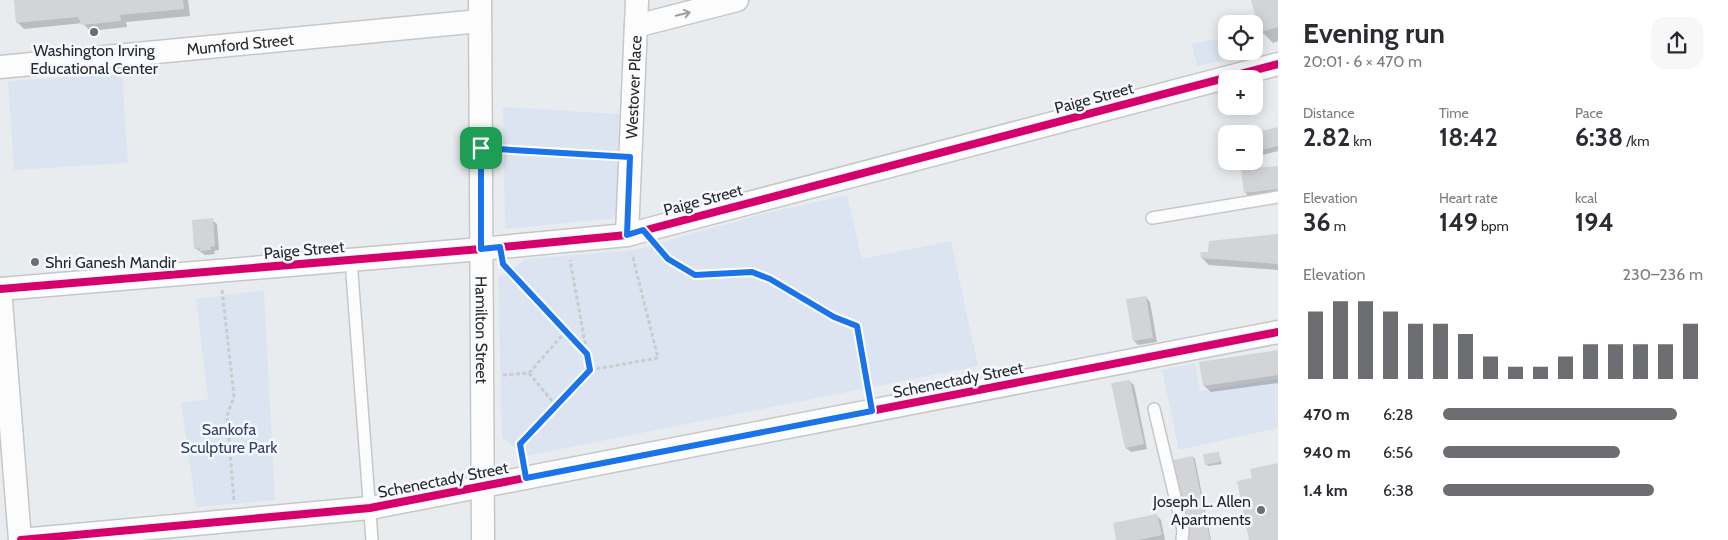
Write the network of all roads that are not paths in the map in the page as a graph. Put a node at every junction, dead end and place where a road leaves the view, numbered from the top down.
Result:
1 (637, 0) edge
2 (737, 0) edge
3 (480, 10) edge
4 (636, 26) junction
5 (1278, 64) edge
6 (0, 66) edge
7 (1278, 197) edge
8 (1152, 218) dead end
9 (631, 240) junction
10 (481, 249) junction
11 (351, 260) junction
12 (0, 289) edge
13 (1278, 332) edge
14 (1154, 409) dead end
15 (482, 487) junction
16 (370, 508) junction
17 (162, 533) edge
18 (20, 540) edge
19 (372, 540) edge
20 (483, 540) edge
21 (1182, 540) edge

1 - 4 street, Westover Place
4 -> 2 street
3 - 6 street, Mumford Street
3 - 10 street, Hamilton Street
4 - 9 street, Westover Place
5 - 9 street, Paige Street
7 - 8 lane
9 - 10 street, Paige Street
10 - 11 street, Paige Street
10 - 15 street, Hamilton Street
11 - 12 street, Paige Street
11 - 16 lane
12 - 18 street
13 - 15 street, Schenectady Street
14 - 21 lane
15 - 16 street, Schenectady Street
15 - 20 street, Hamilton Street
16 - 17 street, Schenectady Street
16 - 19 lane
17 - 18 street, Schenectady Street

